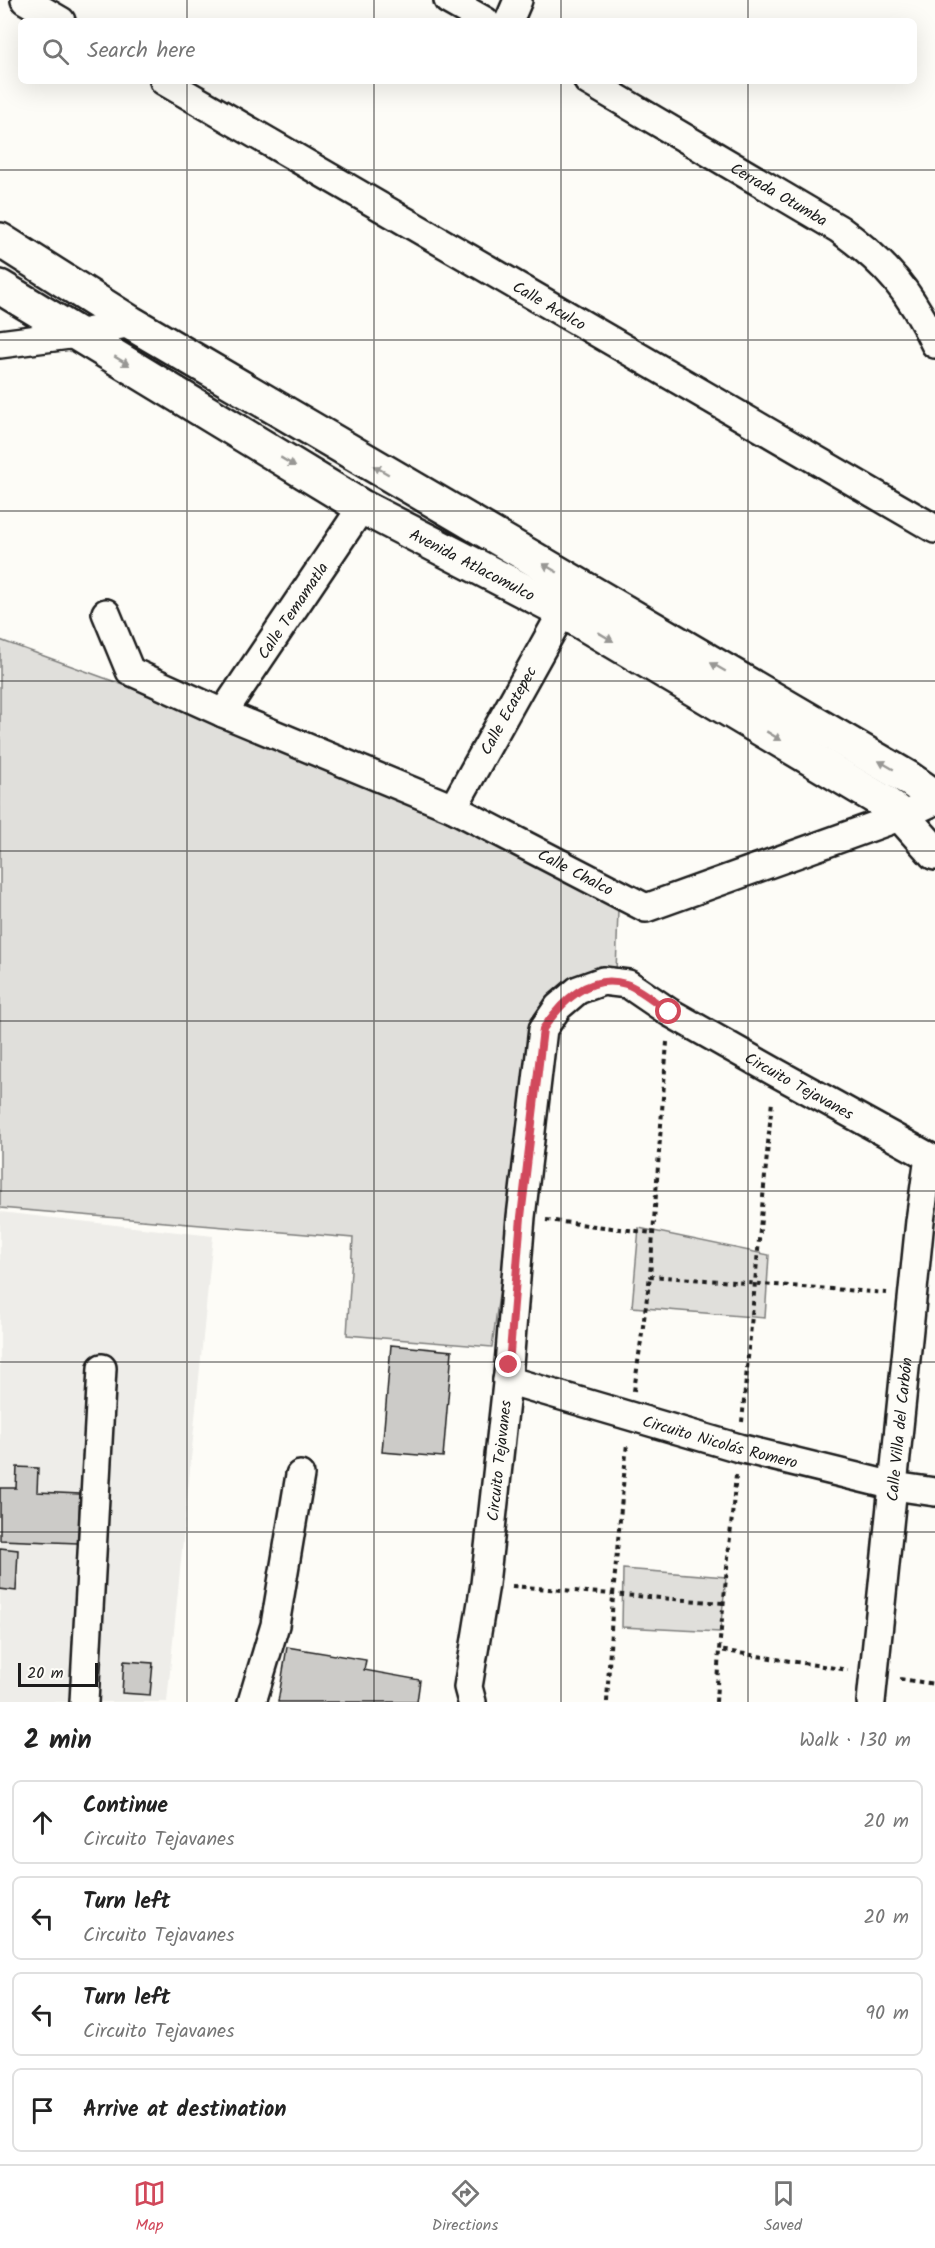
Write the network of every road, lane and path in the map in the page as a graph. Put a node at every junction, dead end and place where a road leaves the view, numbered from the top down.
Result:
1 (25, 0) edge
2 (448, 0) edge
3 (518, 0) edge
4 (56, 18) edge
5 (480, 18) edge
6 (510, 18) edge
7 (169, 84) edge
8 (593, 84) edge
9 (0, 240) edge
10 (0, 286) edge
11 (130, 323) junction
12 (77, 334) junction
13 (0, 344) edge
14 (935, 344) edge
15 (362, 507) junction
16 (935, 530) edge
17 (563, 610) junction
18 (106, 613) dead end
19 (223, 713) junction
20 (935, 799) edge
21 (453, 808) junction
22 (902, 816) junction
23 (935, 853) edge
24 (669, 1012) junction
25 (775, 1072) junction
26 (932, 1158) edge
27 (521, 1217) junction
28 (653, 1233) junction
29 (650, 1276) junction
30 (755, 1284) junction
31 (914, 1295) junction
32 (102, 1368) dead end
33 (507, 1380) junction
34 (630, 1416) junction
35 (739, 1448) junction
36 (300, 1475) dead end
37 (894, 1486) junction
38 (935, 1492) edge
39 (485, 1584) junction
40 (613, 1595) junction
41 (723, 1603) junction
42 (719, 1650) junction
43 (875, 1674) junction
44 (935, 1684) edge
45 (84, 1702) edge
46 (252, 1702) edge
47 (472, 1702) edge
48 (607, 1702) edge
49 (716, 1702) edge
50 (872, 1702) edge

1 - 4 street
2 - 5 street
3 - 6 street
7 - 16 street, Calle Aculco
8 - 14 street, Cerrada Otumba
9 - 11 main road, Avenida Atlacomulco
10 - 12 main road, Avenida Atlacomulco
11 - 12 street
20 -> 11 main road, Avenida Atlacomulco
12 - 13 street
12 -> 15 main road, Avenida Atlacomulco
15 - 17 main road, Avenida Atlacomulco
15 - 19 street, Calle Temamatla
17 - 21 street, Calle Ecatepec
17 -> 22 main road, Avenida Atlacomulco
18 - 19 street, Calle Chalco
19 - 21 street, Calle Chalco
20 - 22 street, Calle Chalco
21 - 22 street, Calle Chalco
22 - 23 main road, Avenida Atlacomulco
24 - 25 street, Circuito Tejavanes
24 - 27 street, Circuito Tejavanes
24 - 28 path
25 - 26 street, Circuito Tejavanes
25 - 30 path
26 - 31 street, Calle Villa del Carbón
27 - 28 path
27 - 33 street, Circuito Tejavanes
28 - 29 path
29 - 30 path
29 - 34 path
30 - 31 path
30 - 35 path
31 - 37 street, Calle Villa del Carbón
32 - 45 street
33 - 34 street, Circuito Nicolás Romero
33 - 39 street, Circuito Tejavanes
34 - 35 street, Circuito Nicolás Romero
34 - 40 path
35 - 37 street, Circuito Nicolás Romero
35 - 41 path
36 - 46 street
37 - 38 street, Circuito Nicolás Romero
37 - 43 street, Calle Villa del Carbón
39 - 40 path
39 - 47 street, Circuito Tejavanes
40 - 41 path
40 - 48 path
41 - 42 path
42 - 43 path
42 - 49 path
43 - 44 path
43 - 50 street, Calle Villa del Carbón

